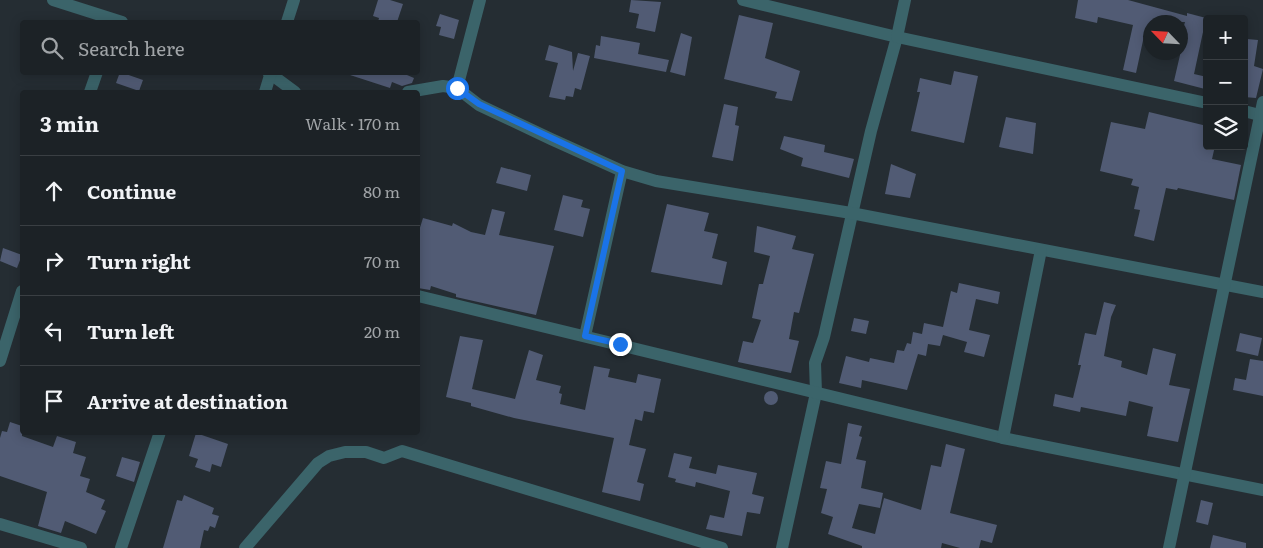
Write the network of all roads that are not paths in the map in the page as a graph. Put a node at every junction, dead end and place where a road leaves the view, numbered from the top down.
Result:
1 (53, 0) edge
2 (294, 0) edge
3 (480, 0) edge
4 (742, 0) edge
5 (905, 0) edge
6 (111, 20) edge
7 (288, 20) edge
8 (897, 37) junction
9 (96, 75) edge
10 (269, 75) edge
11 (273, 75) edge
12 (457, 88) junction
13 (91, 90) edge
14 (266, 90) edge
15 (293, 90) edge
16 (420, 90) edge
17 (1203, 102) edge
18 (1262, 111) edge
19 (1248, 112) edge
20 (622, 171) junction
21 (852, 213) junction
22 (1041, 250) junction
23 (1224, 284) junction
24 (1263, 292) edge
25 (420, 296) edge
26 (20, 297) edge
27 (585, 336) junction
28 (0, 360) edge
29 (816, 393) junction
30 (159, 435) edge
31 (1003, 438) junction
32 (1186, 473) junction
33 (1263, 490) edge
34 (0, 524) edge
35 (81, 548) edge
36 (121, 548) edge
37 (245, 548) edge
38 (722, 548) edge
39 (782, 548) edge
40 (1169, 548) edge

1 - 6 street
2 - 7 street
3 - 12 street
4 - 8 street
5 - 8 street
8 - 17 street
8 - 21 street
9 - 13 street
10 - 14 street
11 - 15 street
12 - 16 street
12 - 20 street
18 - 19 street
18 - 23 street
20 - 21 street
20 - 27 street
21 - 22 street
21 - 29 street
22 - 23 street
22 - 31 street
23 - 24 street
23 - 32 street
25 - 27 street
26 - 28 street
27 - 29 street
29 - 31 street
29 - 39 street
30 - 36 street
31 - 32 street
32 - 33 street
32 - 40 street
34 - 35 street
37 - 38 street

